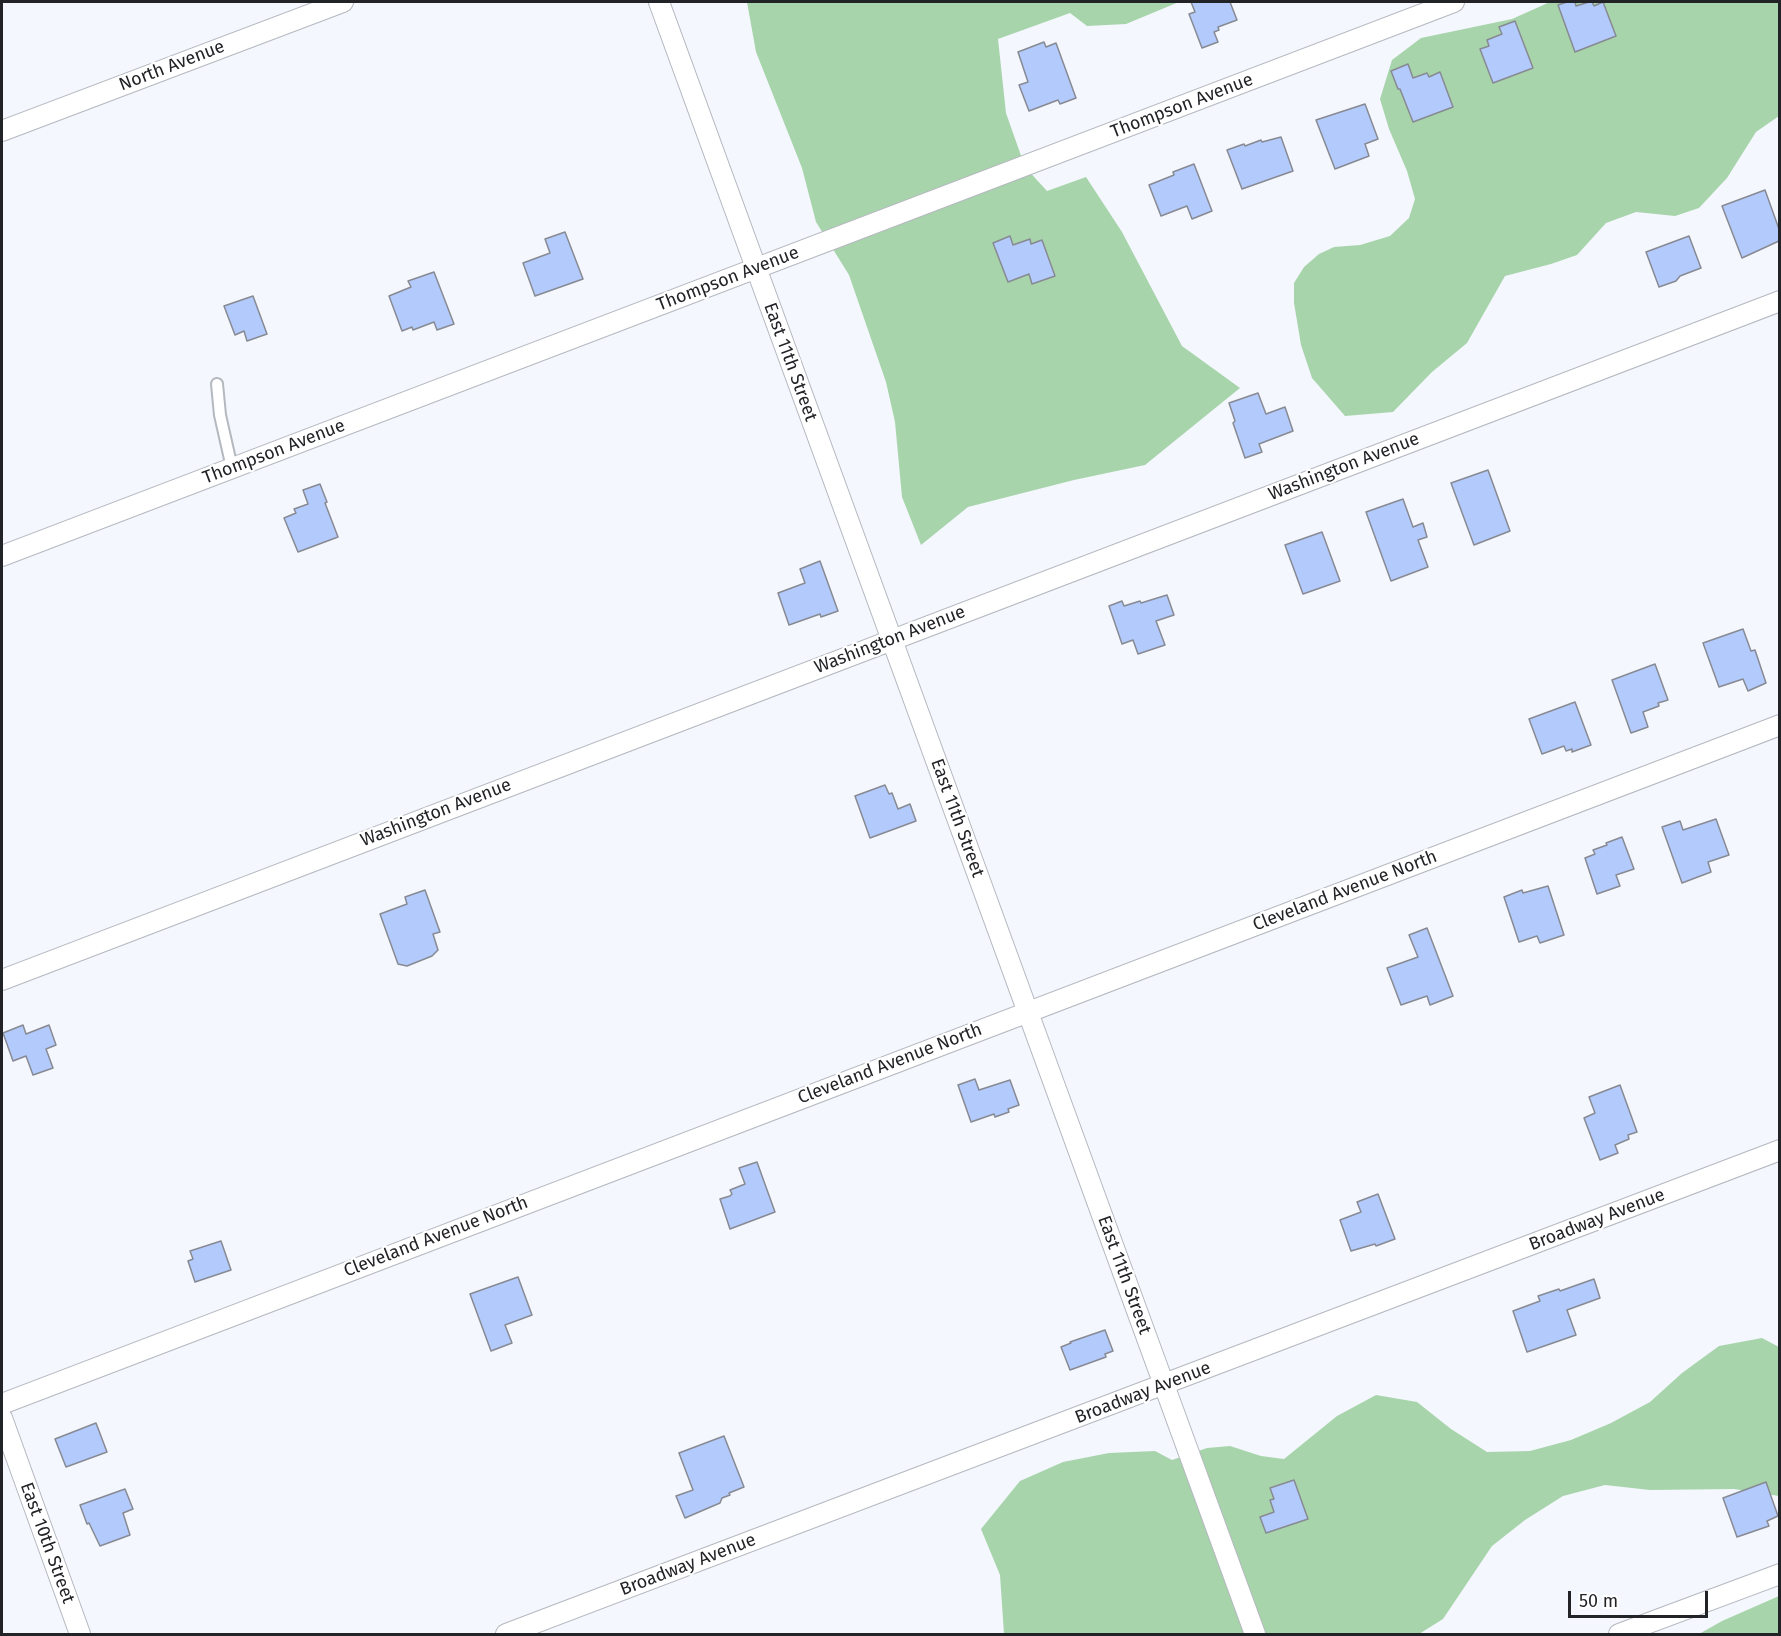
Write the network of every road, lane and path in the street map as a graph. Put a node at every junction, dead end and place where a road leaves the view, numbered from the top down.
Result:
1 (343, 2) edge
2 (659, 2) edge
3 (1454, 2) edge
4 (2, 131) edge
5 (756, 268) junction
6 (1779, 301) edge
7 (217, 384) dead end
8 (232, 468) junction
9 (2, 556) edge
10 (892, 639) junction
11 (1779, 725) edge
12 (2, 980) edge
13 (1028, 1012) junction
14 (1779, 1150) edge
15 (1164, 1385) junction
16 (2, 1404) edge
17 (2, 1418) edge
18 (1779, 1574) edge
19 (80, 1635) edge
20 (506, 1635) edge
21 (1255, 1635) edge
22 (1619, 1635) edge

1 - 4 street, North Avenue
2 - 5 street, East 11th Street
3 - 5 street, Thompson Avenue
5 - 8 street, Thompson Avenue
5 - 10 street, East 11th Street
6 - 10 street, Washington Avenue
7 - 8 lane
8 - 9 street, Thompson Avenue
10 - 12 street, Washington Avenue
10 - 13 street, East 11th Street
11 - 13 street, Cleveland Avenue North
13 - 15 street, East 11th Street
13 - 16 street, Cleveland Avenue North
14 - 15 street, Broadway Avenue
15 - 20 street, Broadway Avenue
15 - 21 street, East 11th Street
17 - 19 street, East 10th Street
18 - 22 street

